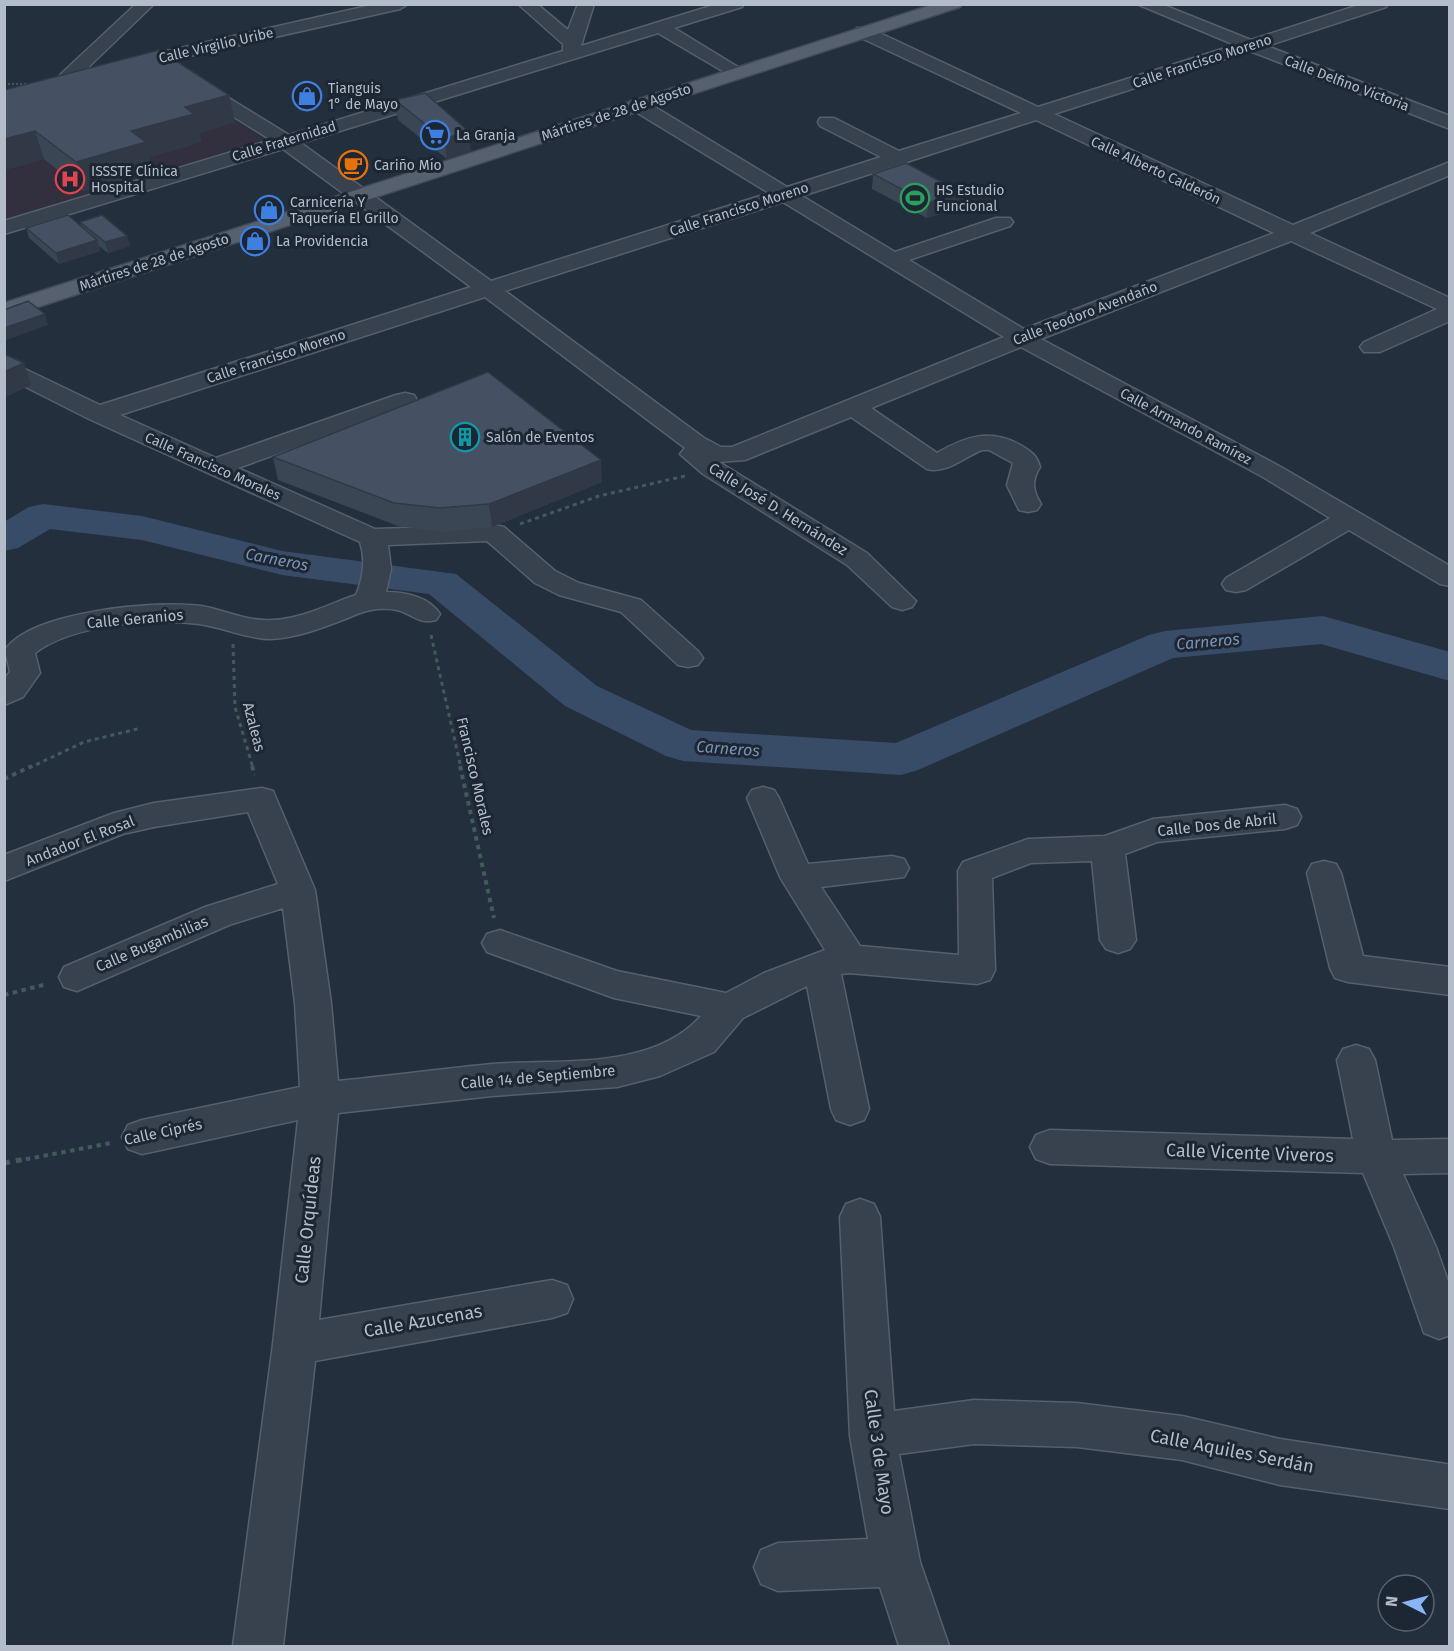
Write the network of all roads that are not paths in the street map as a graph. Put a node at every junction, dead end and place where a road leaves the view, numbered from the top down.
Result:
1 (146, 4) edge
2 (400, 4) edge
3 (526, 4) edge
4 (586, 4) edge
5 (736, 4) edge
6 (954, 4) edge
7 (1144, 4) edge
8 (1380, 4) edge
9 (325, 13) edge
10 (659, 27) junction
11 (863, 32) junction
12 (1250, 45) junction
13 (572, 48) junction
14 (155, 60) junction
15 (737, 72) junction
16 (68, 77) junction
17 (34, 84) edge
18 (638, 105) junction
19 (1034, 114) junction
20 (827, 122) dead end
21 (1449, 123) edge
22 (284, 140) junction
23 (897, 158) junction
24 (1449, 168) edge
25 (786, 194) junction
26 (360, 195) junction
27 (813, 210) junction
28 (1002, 222) dead end
29 (4, 228) edge
30 (1292, 233) junction
31 (904, 255) junction
32 (921, 277) junction
33 (486, 288) junction
34 (1449, 307) edge
35 (4, 311) edge
36 (1449, 312) edge
37 (1022, 338) junction
38 (1372, 347) dead end
39 (4, 366) edge
40 (607, 393) dead end
41 (405, 400) dead end
42 (853, 407) junction
43 (98, 414) junction
44 (716, 463) junction
45 (215, 467) junction
46 (1028, 504) dead end
47 (1350, 518) junction
48 (375, 545) junction
49 (1449, 578) edge
50 (1236, 584) dead end
51 (370, 596) junction
52 (902, 601) dead end
53 (426, 614) road end
54 (688, 658) dead end
55 (4, 695) edge
56 (763, 798) dead end
57 (262, 799) joint
58 (1285, 817) dead end
59 (1107, 848) junction
60 (892, 868) dead end
61 (4, 869) edge
62 (1324, 873) dead end
63 (797, 877) junction
64 (298, 890) junction
65 (1118, 940) dead end
66 (500, 943) road end
67 (835, 962) junction
68 (977, 970) joint
69 (76, 977) road end
70 (1449, 981) edge
71 (730, 1008) junction
72 (1356, 1060) dead end
73 (320, 1099) junction
74 (850, 1109) dead end
75 (142, 1137) road end
76 (1050, 1147) dead end
77 (1449, 1156) edge
78 (1376, 1157) junction
79 (860, 1217) dead end
80 (552, 1299) dead end
81 (1439, 1319) dead end
82 (295, 1344) junction
83 (873, 1436) junction
84 (1446, 1487) dead end
85 (896, 1562) junction
86 (778, 1567) dead end
87 (258, 1647) edge
88 (924, 1647) edge

1 - 16 street
2 - 9 street, Calle Virgilio Uribe
3 - 13 street
4 - 13 street
5 - 10 street, Calle Fraternidad
6 - 11 main road, Mártires de 28 de Agosto
7 - 12 street, Calle Delfino Victoria
8 - 12 street, Calle Francisco Moreno
9 - 14 street, Calle Virgilio Uribe
10 - 13 street, Calle Fraternidad
10 - 15 street
11 - 15 main road, Mártires de 28 de Agosto
11 - 19 street, Calle Alberto Calderón
12 - 19 street, Calle Francisco Moreno
12 - 21 street, Calle Delfino Victoria
13 - 22 street, Calle Fraternidad
14 - 16 street, Calle Virgilio Uribe
14 - 22 street, Calle José D. Hernández
15 - 18 main road, Mártires de 28 de Agosto
16 - 17 street, Calle Virgilio Uribe
18 - 25 street, Calle Armando Ramírez
18 - 26 main road, Mártires de 28 de Agosto
19 - 23 street, Calle Francisco Moreno
19 - 30 street, Calle Alberto Calderón
20 - 23 street
22 - 26 street, Calle José D. Hernández
22 - 29 street, Calle Fraternidad
23 - 25 street, Calle Francisco Moreno
24 - 30 street, Calle Teodoro Avendaño
25 - 27 street, Calle Armando Ramírez
25 - 33 street, Calle Francisco Moreno
26 - 33 street, Calle José D. Hernández
26 - 35 main road, Mártires de 28 de Agosto
27 - 31 street, Calle Armando Ramírez
27 - 32 street, Calle Armando Ramírez
28 - 31 street
30 - 34 street, Calle Alberto Calderón
30 - 37 street, Calle Teodoro Avendaño
31 - 32 street, Calle Armando Ramírez
32 - 37 street, Calle Armando Ramírez
33 - 40 street, Calle José D. Hernández
33 - 43 street, Calle Francisco Moreno
33 - 44 street, Calle José D. Hernández
36 - 38 street
37 - 42 street, Calle Teodoro Avendaño
37 - 47 street, Calle Armando Ramírez
39 - 43 street, Calle Francisco Morales
41 - 45 street
42 - 44 street, Calle Teodoro Avendaño
42 - 46 street
43 - 45 street, Calle Francisco Morales
44 - 52 street, Calle José D. Hernández
45 - 48 street, Calle Francisco Morales
47 - 49 street, Calle Armando Ramírez
47 - 50 street
48 - 51 street
48 - 54 street
51 - 53 street, Calle Geranios
51 - 55 street, Calle Geranios
56 - 63 street
57 - 61 street, Andador El Rosal
57 - 64 street, Calle Orquídeas
58 - 59 street, Calle Dos de Abril
59 - 65 street
59 - 68 street, Calle Dos de Abril
60 - 63 street
62 - 70 street
63 - 67 street
64 - 69 street, Calle Bugambilias
64 - 73 street, Calle Orquídeas
66 - 71 street
67 - 68 street, Calle 14 de Septiembre
67 - 71 street, Calle 14 de Septiembre
67 - 74 street
71 - 73 street, Calle 14 de Septiembre
72 - 78 street
73 - 75 street, Calle Ciprés
73 - 82 street, Calle Orquídeas
76 - 78 street, Calle Vicente Viveros
77 - 78 street, Calle Vicente Viveros
78 - 81 street
79 - 83 street, Calle 3 de Mayo
80 - 82 street, Calle Azucenas
82 - 87 street, Calle Orquídeas
83 - 84 street, Calle Aquiles Serdán
83 - 85 street, Calle 3 de Mayo
85 - 86 street
85 - 88 street, Calle 3 de Mayo

